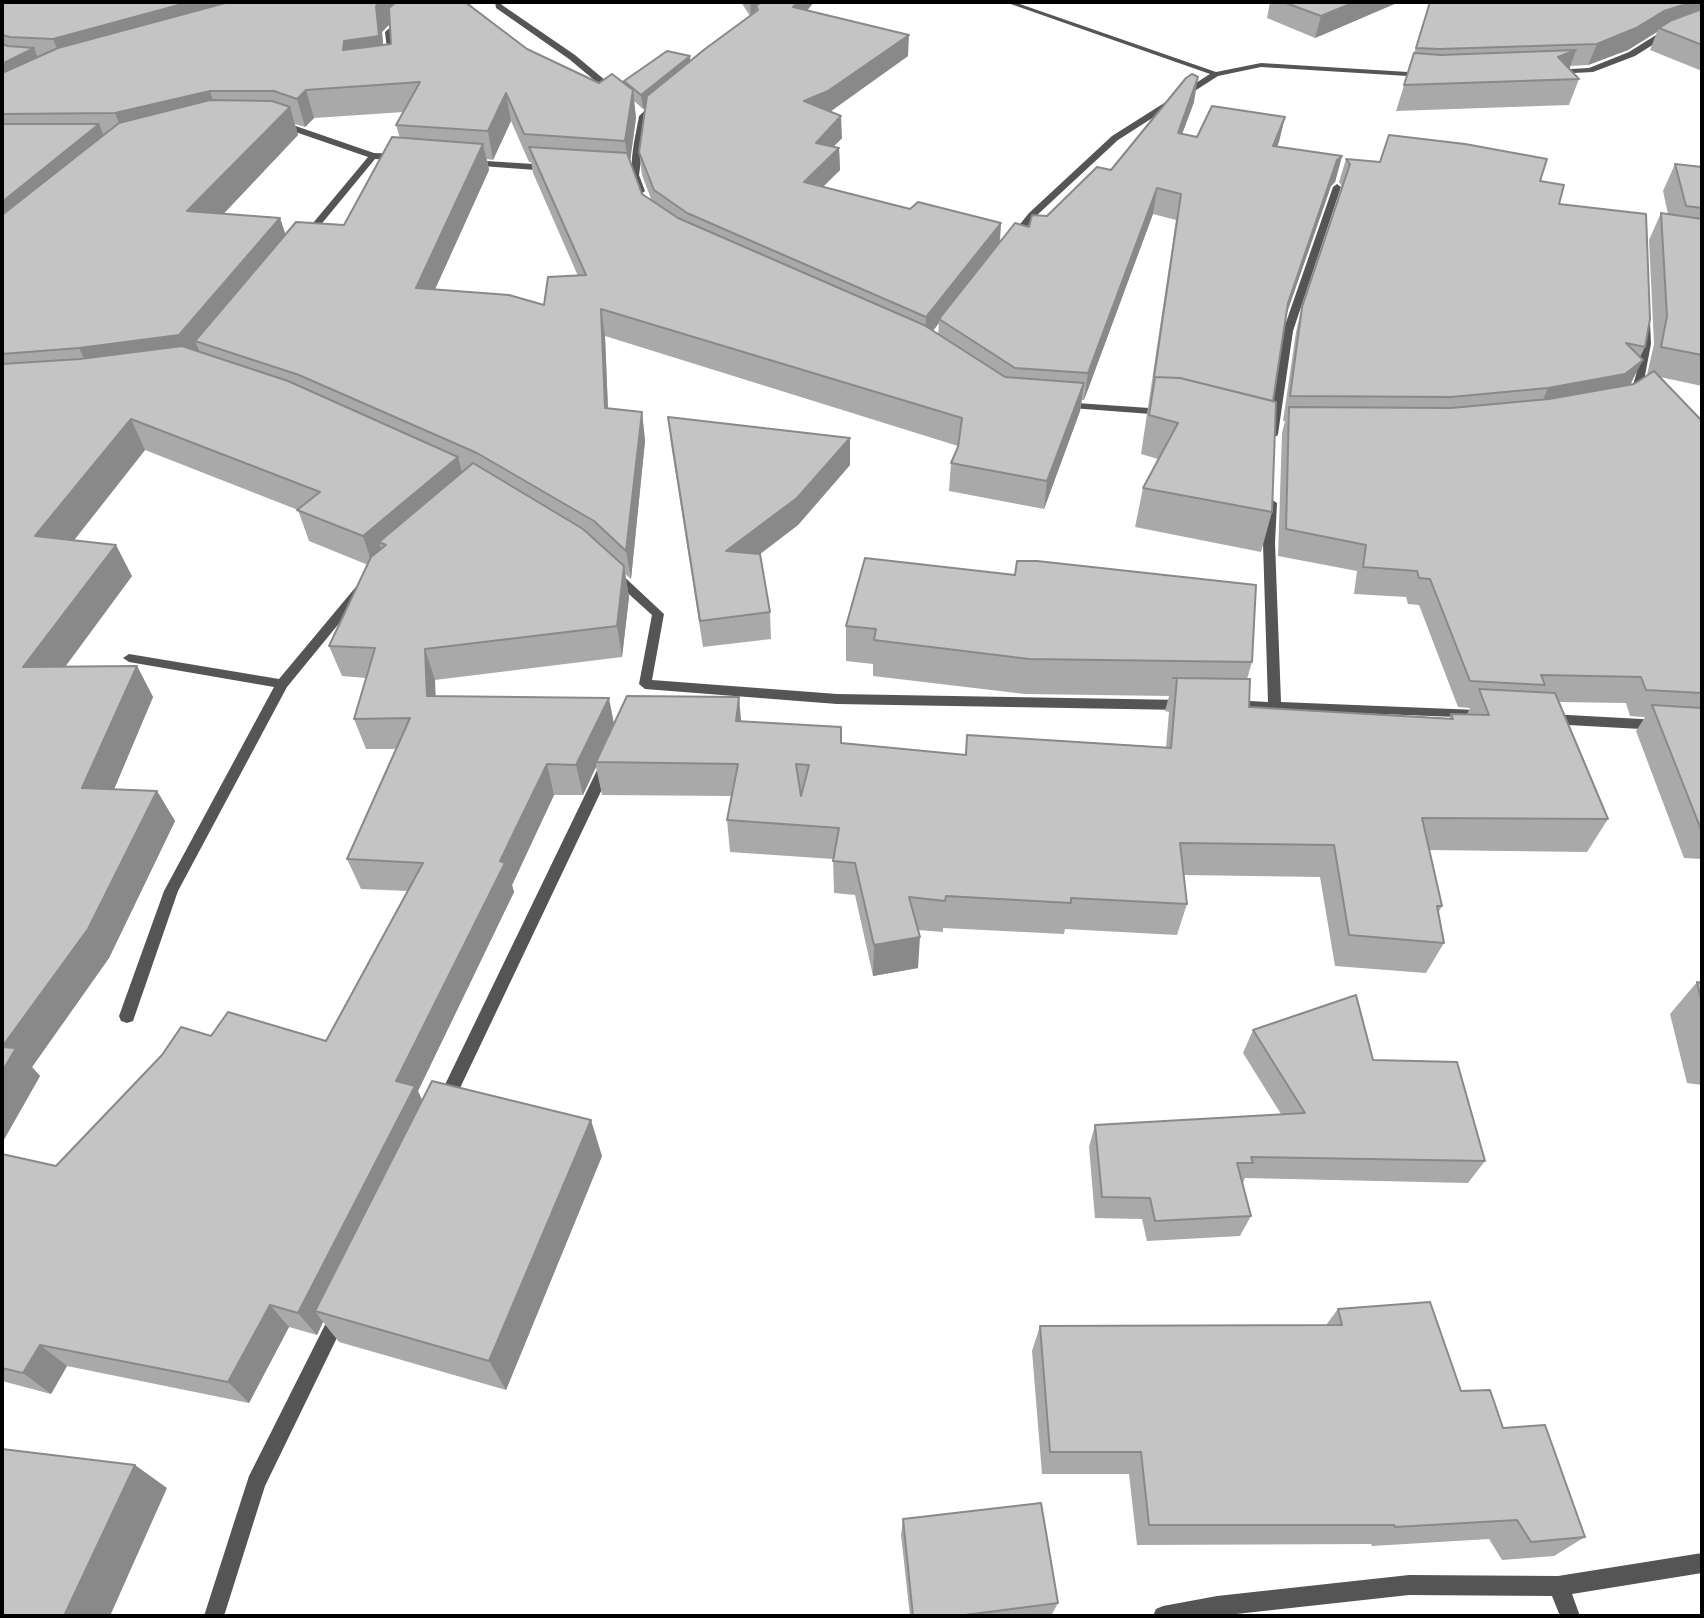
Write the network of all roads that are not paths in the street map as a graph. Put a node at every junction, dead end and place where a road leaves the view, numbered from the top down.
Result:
1 (417, 2) edge
2 (498, 2) edge
3 (1011, 2) edge
4 (1702, 22) edge
5 (380, 69) edge
6 (1539, 72) edge
7 (1216, 74) junction
8 (1433, 76) edge
9 (623, 99) edge
10 (663, 99) edge
11 (633, 107) edge
12 (643, 116) junction
13 (270, 124) edge
14 (373, 156) junction
15 (414, 159) edge
16 (456, 162) edge
17 (566, 170) edge
18 (621, 174) edge
19 (635, 175) junction
20 (1337, 187) edge
21 (646, 205) edge
22 (302, 242) edge
23 (1008, 246) edge
24 (1645, 316) edge
25 (1049, 404) edge
26 (1617, 405) edge
27 (1172, 412) edge
28 (1287, 428) edge
29 (1271, 490) edge
30 (603, 564) edge
31 (378, 573) edge
32 (129, 658) dead end
33 (282, 684) junction
34 (1192, 705) edge
35 (1220, 705) edge
36 (1275, 705) junction
37 (1486, 716) edge
38 (1540, 719) edge
39 (1675, 726) edge
40 (616, 745) edge
41 (127, 1016) dead end
42 (439, 1115) edge
43 (347, 1299) edge
44 (1702, 1563) edge
45 (1558, 1586) junction
46 (214, 1616) edge
47 (1163, 1616) edge
48 (1570, 1616) edge

1 - 5 street
2 - 9 street
3 - 7 street
4 - 6 street
7 - 8 street
7 - 23 street
10 - 12 street
11 - 12 street
12 - 19 street
13 - 14 street
14 - 15 street
14 - 22 street
16 - 17 street
18 - 19 street
19 - 21 street
20 - 28 street
24 - 26 street
25 - 27 street
29 - 36 street
30 - 34 street
31 - 33 street
32 - 33 street
33 - 41 street
35 - 36 street
36 - 37 street
38 - 39 street
40 - 42 street
43 - 46 street
44 - 45 street
45 - 47 street
45 - 48 street

